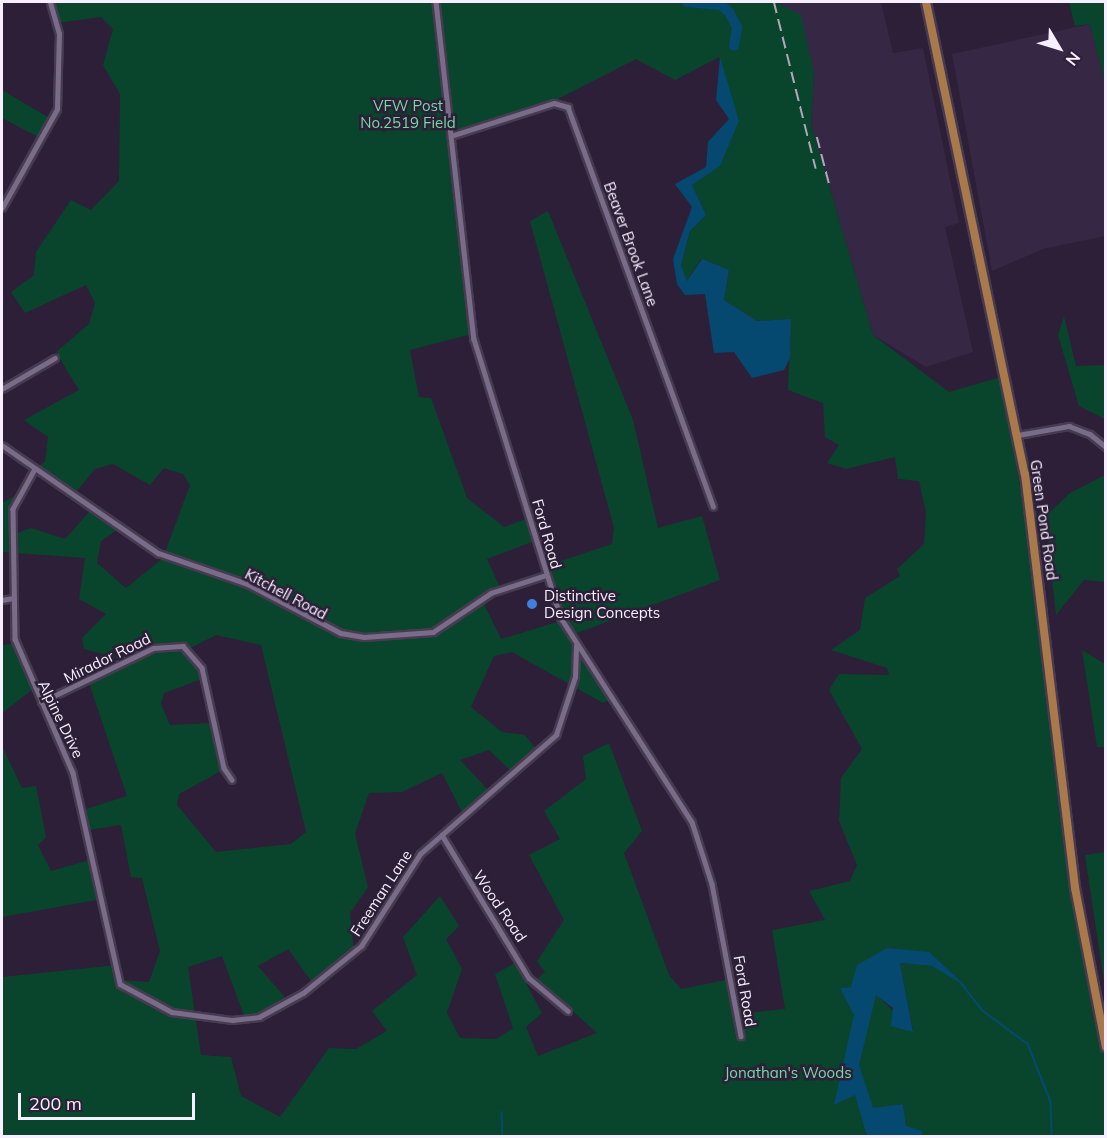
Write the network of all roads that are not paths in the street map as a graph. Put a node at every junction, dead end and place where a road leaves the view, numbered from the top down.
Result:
1 (50, 2) edge
2 (436, 2) edge
3 (926, 2) edge
4 (451, 136) junction
5 (2, 207) edge
6 (55, 358) dead end
7 (2, 389) edge
8 (1018, 435) junction
9 (2, 445) edge
10 (1106, 447) edge
11 (35, 469) junction
12 (713, 506) dead end
13 (546, 575) junction
14 (13, 598) junction
15 (2, 600) edge
16 (576, 646) junction
17 (41, 702) junction
18 (232, 780) dead end
19 (442, 835) junction
20 (120, 984) joint
21 (568, 1011) dead end
22 (741, 1036) dead end
23 (1106, 1047) edge

1 - 5 street
2 - 4 street, Ford Road
3 - 8 main road, Green Pond Road
4 - 12 street, Beaver Brook Lane
4 - 13 street, Ford Road
6 - 7 street
8 - 10 street
8 - 23 main road, Green Pond Road
9 - 11 street, Kitchell Road
11 - 13 street, Kitchell Road
11 - 14 street, Alpine Drive
13 - 16 street, Ford Road
14 - 15 street
14 - 17 street, Alpine Drive
16 - 19 street, Freeman Lane
16 - 22 street, Ford Road
17 - 18 street, Mirador Road
17 - 20 street, Alpine Drive
19 - 20 street, Freeman Lane
19 - 21 street, Wood Road

